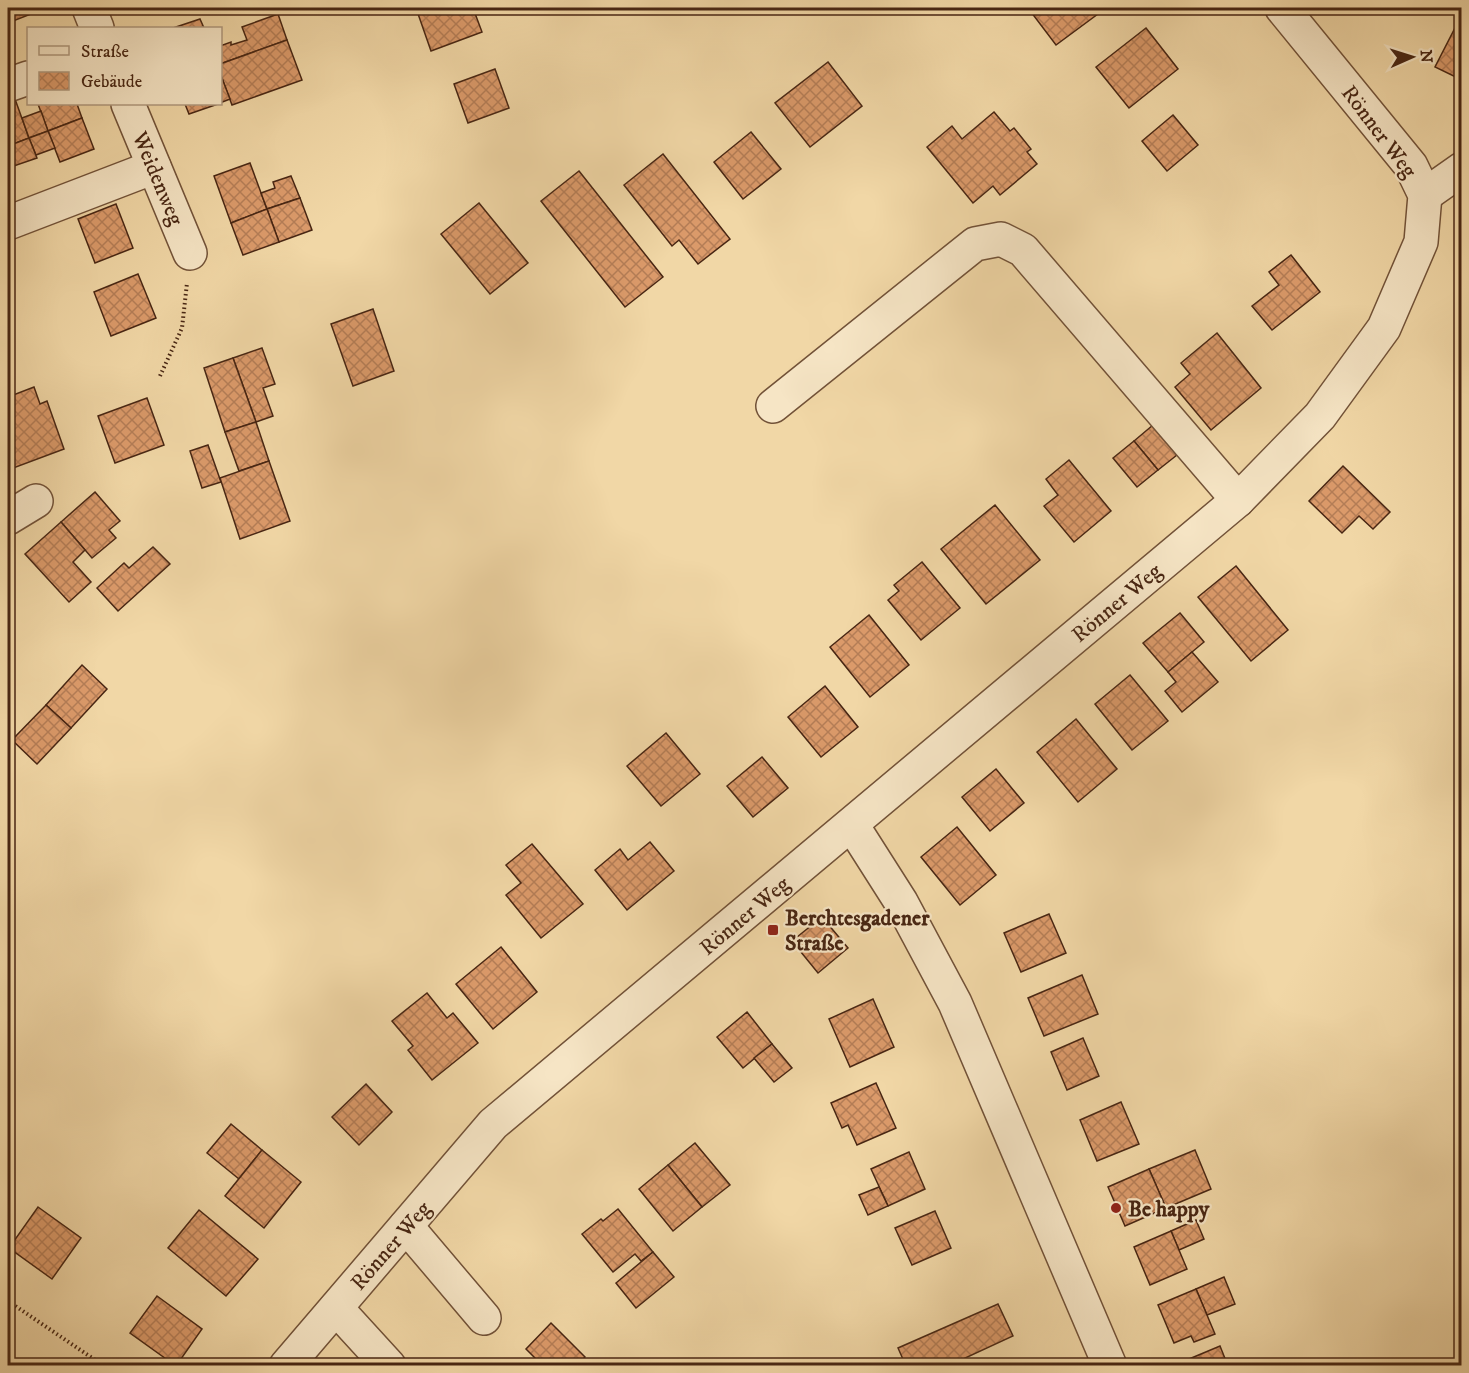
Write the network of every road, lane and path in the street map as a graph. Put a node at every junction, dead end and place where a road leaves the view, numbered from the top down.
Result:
1 (89, 8) edge
2 (1282, 8) edge
3 (97, 27) edge
4 (27, 78) edge
5 (8, 85) edge
6 (128, 105) edge
7 (154, 167) junction
8 (1461, 169) edge
9 (1425, 195) junction
10 (8, 223) edge
11 (190, 253) joint
12 (160, 376) dead end
13 (773, 406) dead end
14 (1238, 500) junction
15 (36, 501) dead end
16 (8, 519) edge
17 (852, 825) junction
18 (406, 1226) junction
19 (8, 1301) edge
20 (336, 1308) junction
21 (484, 1318) dead end
22 (104, 1365) edge
23 (286, 1365) edge
24 (389, 1365) edge
25 (1110, 1365) edge

1 - 3 street
2 - 9 street, Rönner Weg
4 - 5 street
6 - 7 street, Weidenweg
7 - 10 street
7 - 11 street, Weidenweg
8 - 9 street
9 - 14 street, Rönner Weg
11 - 12 path
13 - 14 street
14 - 17 street, Rönner Weg
15 - 16 street
17 - 18 street, Rönner Weg
17 - 25 street
18 - 20 street, Rönner Weg
18 - 21 street
19 - 22 path
20 - 23 street, Rönner Weg
20 - 24 street

